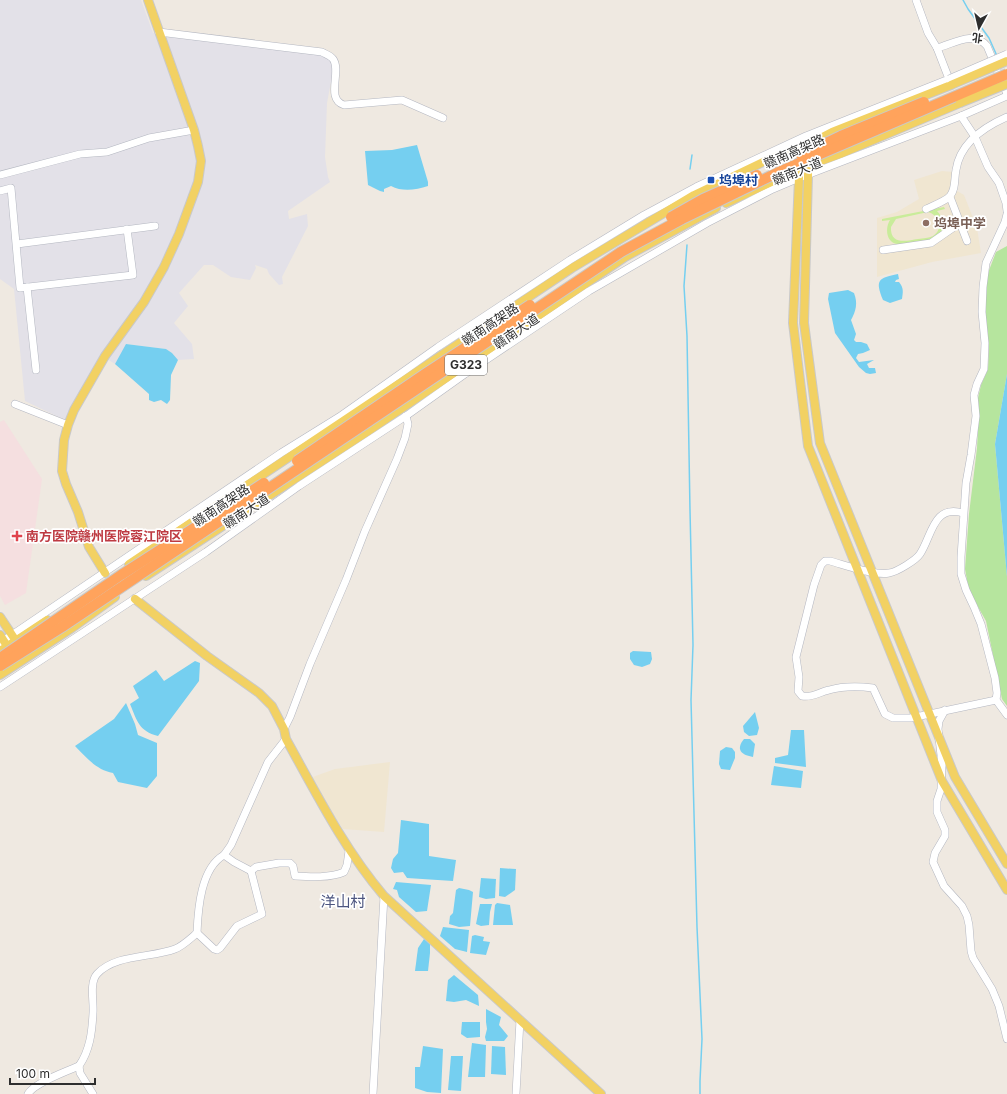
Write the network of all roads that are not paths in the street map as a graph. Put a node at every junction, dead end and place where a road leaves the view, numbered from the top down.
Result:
1 (148, 0) edge
2 (916, 0) edge
3 (158, 32) junction
4 (937, 48) junction
5 (1007, 54) edge
6 (1007, 61) edge
7 (1007, 68) edge
8 (1007, 74) edge
9 (950, 82) junction
10 (1007, 84) edge
11 (1007, 95) edge
12 (964, 115) junction
13 (1007, 117) edge
14 (443, 118) dead end
15 (194, 130) junction
16 (832, 132) junction
17 (975, 137) junction
18 (806, 140) junction
19 (797, 145) junction
20 (840, 154) junction
21 (765, 161) junction
22 (808, 170) junction
23 (799, 174) junction
24 (0, 175) edge
25 (773, 180) junction
26 (0, 191) edge
27 (950, 197) junction
28 (926, 209) dead end
29 (1007, 210) edge
30 (1007, 214) edge
31 (960, 224) junction
32 (155, 226) dead end
33 (127, 229) junction
34 (967, 242) dead end
35 (17, 244) junction
36 (883, 250) dead end
37 (27, 287) junction
38 (36, 370) dead end
39 (15, 404) dead end
40 (353, 414) junction
41 (406, 416) junction
42 (68, 425) junction
43 (367, 432) junction
44 (302, 449) junction
45 (314, 466) junction
46 (963, 513) junction
47 (857, 568) junction
48 (872, 572) junction
49 (106, 576) junction
50 (118, 595) junction
51 (135, 599) junction
52 (60, 612) junction
53 (0, 617) edge
54 (72, 628) junction
55 (14, 638) junction
56 (3, 641) edge
57 (0, 651) edge
58 (0, 658) edge
59 (27, 658) junction
60 (19, 663) junction
61 (0, 666) edge
62 (0, 676) edge
63 (0, 687) edge
64 (996, 700) junction
65 (945, 710) junction
66 (929, 713) junction
67 (1007, 715) edge
68 (916, 716) junction
69 (284, 729) junction
70 (938, 737) junction
71 (286, 739) junction
72 (941, 779) junction
73 (349, 851) junction
74 (224, 854) junction
75 (1007, 864) edge
76 (250, 871) junction
77 (1007, 890) edge
78 (384, 896) junction
79 (197, 933) junction
80 (520, 1020) junction
81 (1007, 1038) edge
82 (79, 1066) junction
83 (28, 1094) edge
84 (94, 1094) edge
85 (372, 1094) edge
86 (516, 1094) edge
87 (601, 1094) edge

1 - 3 main road
2 - 4 street
3 - 14 street
3 - 15 main road
4 - 9 street
4 - 11 street
5 - 9 street, bridge
6 - 9 main road, 赣南大道, bridge
7 - 58 highway, 赣南高架路, bridge
8 - 61 highway, 赣南高架路, bridge
9 - 16 main road, 赣南大道 / G323
9 - 18 street
10 - 20 main road, 赣南大道 / G323, bridge
11 - 12 street
12 - 17 street
12 - 22 street
13 - 17 street
15 - 24 street
15 - 42 main road
16 - 18 main road, 赣南大道 / G323
16 - 20 main road
17 - 27 street
17 - 29 street
18 - 19 main road, 赣南大道 / G323
18 - 22 main road
19 - 21 main road, 赣南大道 / G323
19 - 23 main road
19 - 49 street
20 - 22 main road, 赣南大道 / G323
21 - 25 main road
21 - 40 main road, 赣南大道 / G323
22 - 23 main road, 赣南大道 / G323
22 - 48 main road
23 - 25 main road, 赣南大道 / G323
23 - 41 street
23 - 47 main road
25 - 43 main road, 赣南大道 / G323
26 - 35 street
27 - 28 street
27 - 31 street
30 - 46 street
31 - 34 street
31 - 36 street
32 - 33 street
33 - 35 street
33 - 37 street
35 - 37 street
37 - 38 street
39 - 42 street
40 - 43 main road
40 - 44 main road, 赣南大道 / G323
41 - 51 street
41 - 69 street
42 - 49 main road
43 - 45 main road, 赣南大道 / G323
44 - 45 main road
44 - 49 main road, 赣南大道 / G323
45 - 50 main road, 赣南大道 / G323
46 - 48 street
46 - 64 street
47 - 48 street
47 - 68 main road
47 - 68 street
48 - 66 main road
49 - 50 main road
49 - 52 main road, 赣南大道 / G323
49 - 55 street
50 - 54 main road, 赣南大道 / G323
51 - 63 street
51 - 69 main road
52 - 54 main road
52 - 55 main road, 赣南大道 / G323
53 - 55 main road
54 - 59 main road, 赣南大道 / G323
55 - 56 main road, 赣南大道 / G323
55 - 59 main road
56 - 57 main road, 赣南大道 / G323
56 - 60 main road
59 - 60 main road, 赣南大道 / G323
60 - 62 main road, 赣南大道 / G323
64 - 65 street
64 - 67 street
65 - 66 street
65 - 70 street
66 - 68 street
66 - 70 main road
68 - 72 main road
69 - 71 main road
70 - 72 street
70 - 75 main road
71 - 73 main road
71 - 74 street
72 - 77 main road
72 - 81 street
73 - 76 street
73 - 78 main road
74 - 76 street
74 - 79 street
76 - 79 street
78 - 80 main road
78 - 85 street
79 - 82 street
80 - 86 street
80 - 87 main road
82 - 83 street
82 - 84 street

